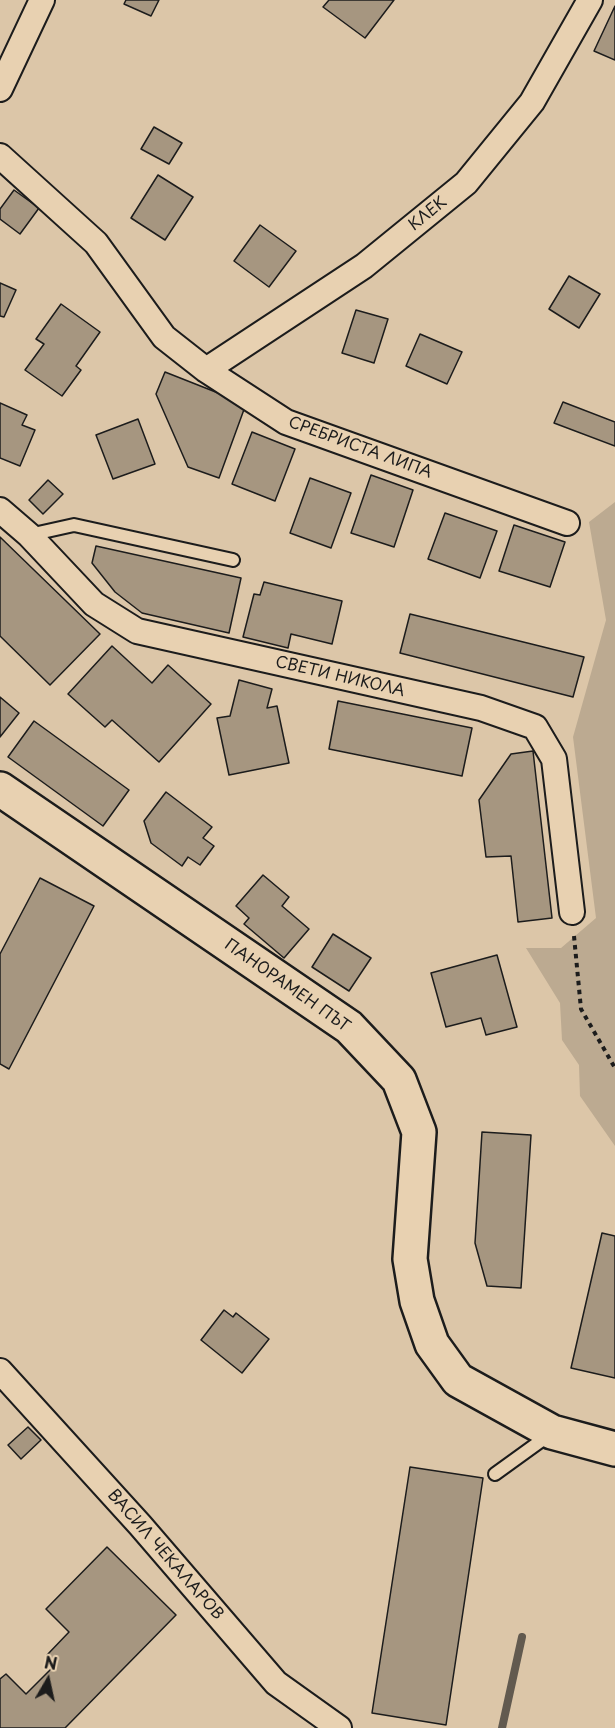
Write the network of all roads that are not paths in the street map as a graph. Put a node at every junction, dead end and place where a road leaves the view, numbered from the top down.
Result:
1 (42, 0) edge
2 (590, 0) edge
3 (0, 89) edge
4 (0, 156) edge
5 (206, 370) junction
6 (0, 510) edge
7 (567, 523) dead end
8 (29, 536) junction
9 (233, 560) dead end
10 (0, 789) edge
11 (572, 912) road end
12 (0, 1371) edge
13 (552, 1432) junction
14 (615, 1449) edge
15 (495, 1474) dead end
16 (339, 1728) edge

1 - 3 street
2 - 5 street, КЛЕК
4 - 5 street, СРЕБРИСТА ЛИПА
5 - 7 street, СРЕБРИСТА ЛИПА
6 - 8 street, СВЕТИ НИКОЛА
8 - 9 lane
8 - 11 street, СВЕТИ НИКОЛА
10 - 13 main road, ПАНОРАМЕН ПЪТ
12 - 16 street, ВАСИЛ ЧЕКАЛАРОВ
13 - 14 main road, ПАНОРАМЕН ПЪТ
13 - 15 lane

